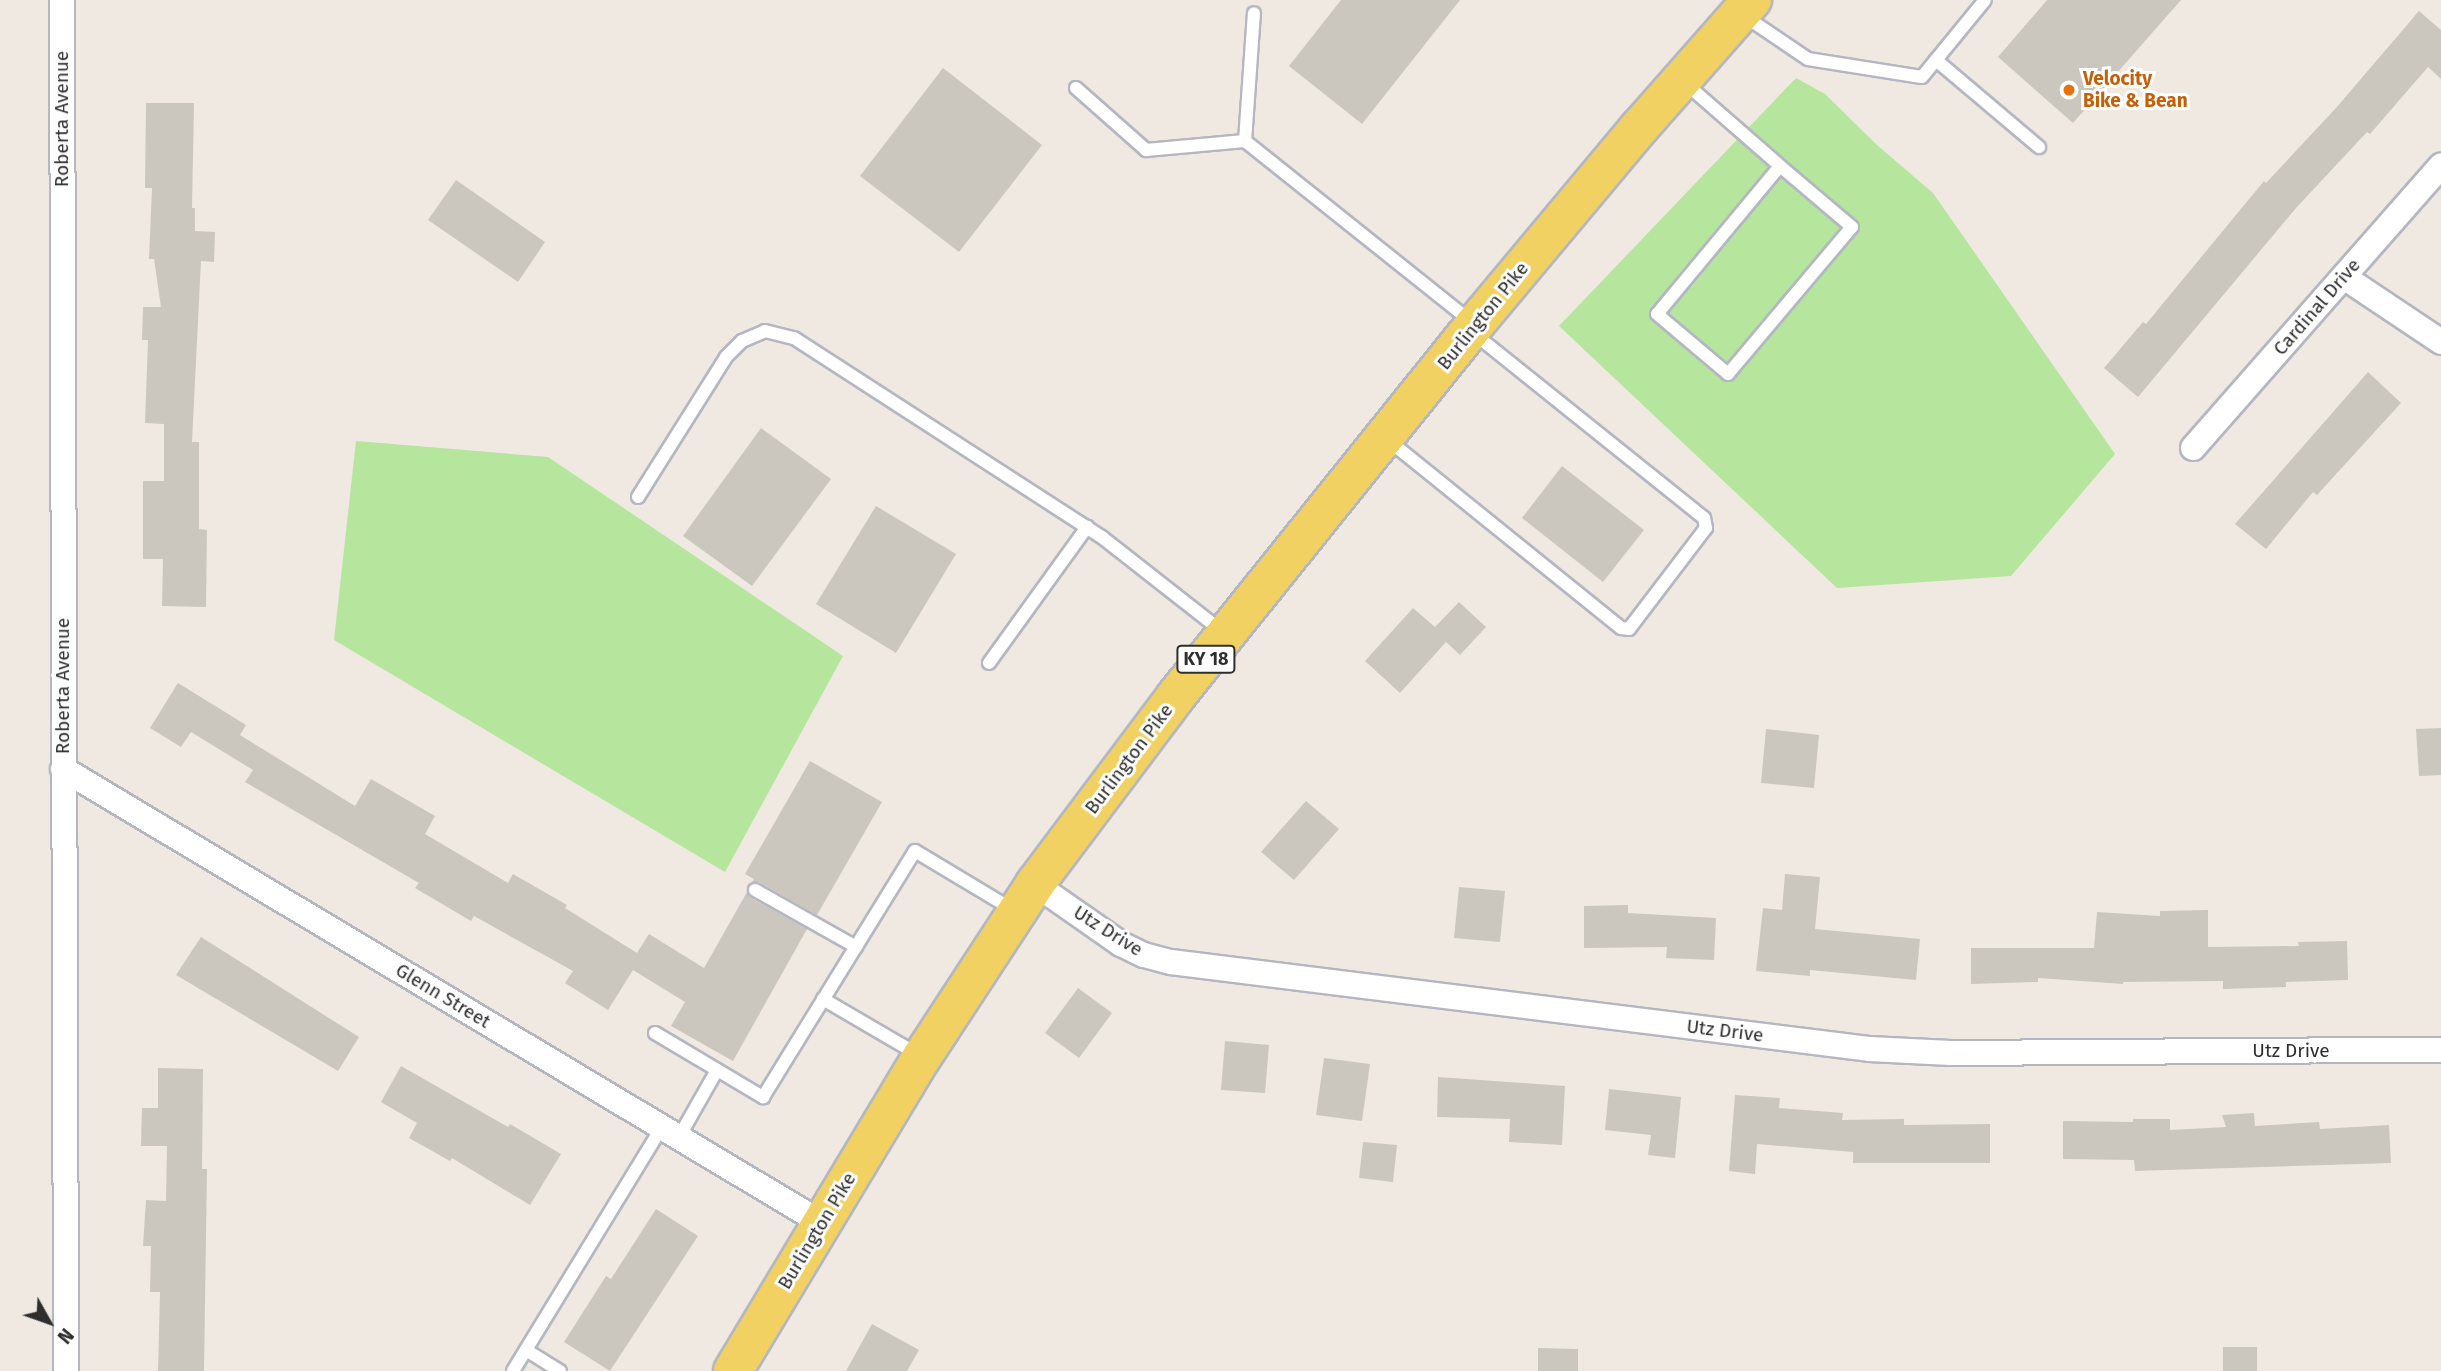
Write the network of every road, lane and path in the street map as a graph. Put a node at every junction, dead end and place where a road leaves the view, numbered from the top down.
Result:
1 (62, 0) edge
2 (1985, 0) edge
3 (1746, 7) edge
4 (1254, 13) dead end
5 (1936, 60) junction
6 (1682, 81) junction
7 (1076, 88) dead end
8 (1245, 141) junction
9 (2039, 147) dead end
10 (1780, 166) junction
11 (2441, 166) edge
12 (2343, 277) junction
13 (1473, 328) junction
14 (2441, 342) edge
15 (1385, 437) junction
16 (2193, 448) dead end
17 (638, 497) dead end
18 (1087, 527) junction
19 (1226, 635) junction
20 (989, 663) dead end
21 (64, 769) junction
22 (755, 890) dead end
23 (1026, 898) junction
24 (856, 947) junction
25 (823, 999) junction
26 (655, 1033) dead end
27 (2441, 1050) edge
28 (922, 1057) junction
29 (717, 1070) junction
30 (670, 1132) junction
31 (822, 1223) junction
32 (526, 1350) junction
33 (66, 1371) edge
34 (513, 1371) edge
35 (560, 1371) edge
36 (733, 1371) edge

1 - 21 street, Roberta Avenue
2 - 5 lane
3 - 5 lane
3 - 6 main road, Burlington Pike / KY 18
4 - 8 lane
5 - 9 lane
6 - 10 lane
6 - 13 main road, Burlington Pike / KY 18
7 - 8 lane
8 - 13 lane
10 - 10 lane
11 - 12 street, Cardinal Drive
12 - 14 street
12 - 16 street, Cardinal Drive
13 - 15 main road, Burlington Pike / KY 18
13 - 15 lane
15 - 19 main road, Burlington Pike / KY 18
17 - 18 lane
18 - 19 lane
18 - 20 lane
19 - 23 main road, Burlington Pike / KY 18
21 - 30 street, Glenn Street
21 - 33 street, Roberta Avenue
22 - 24 lane
23 - 24 lane
23 - 27 street, Utz Drive
23 - 28 main road, Burlington Pike / KY 18
24 - 25 lane
25 - 28 lane
25 - 29 lane
26 - 29 lane
28 - 31 main road, Burlington Pike / KY 18
29 - 30 lane
30 - 31 street, Glenn Street
30 - 32 lane
31 - 36 main road, Burlington Pike / KY 18
32 - 34 lane
32 - 35 lane

